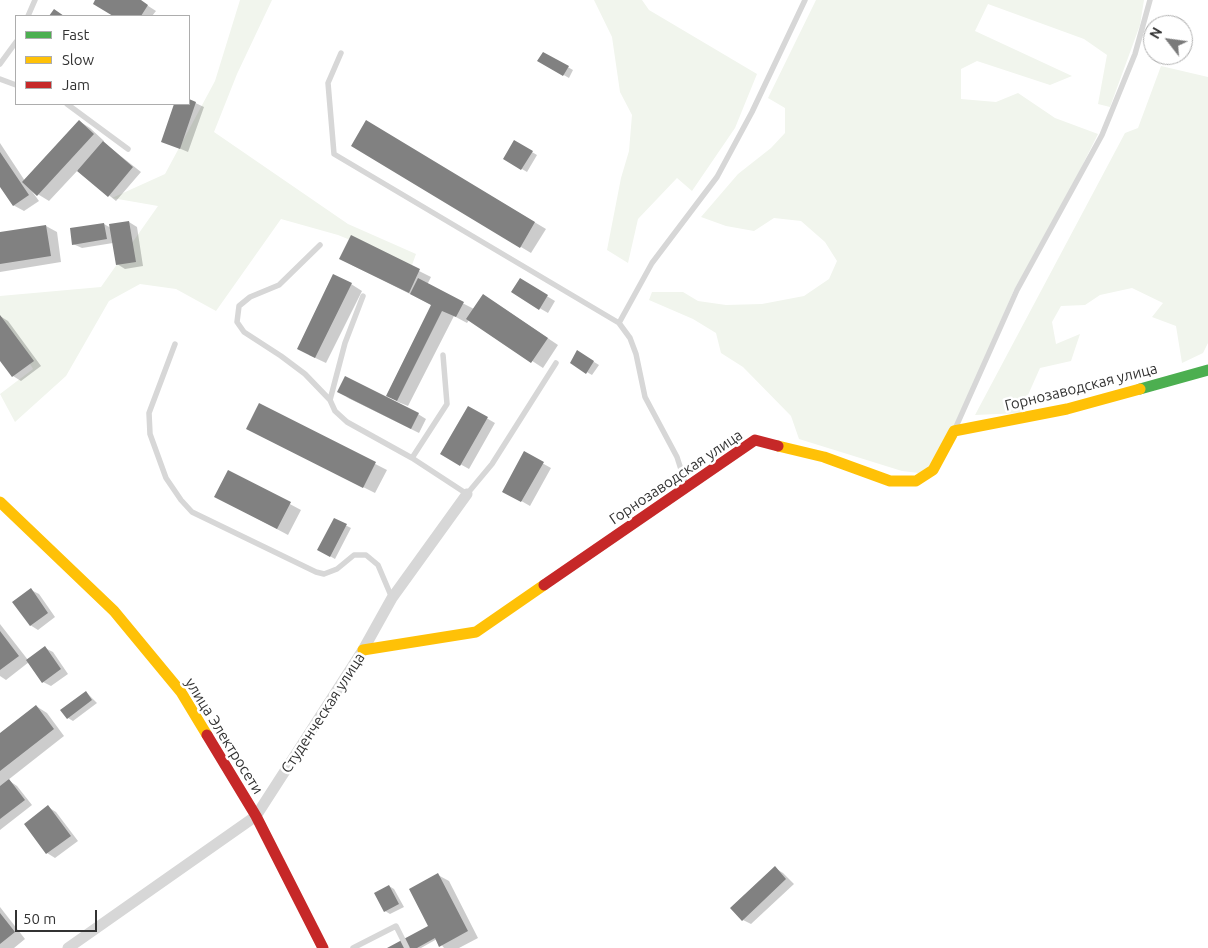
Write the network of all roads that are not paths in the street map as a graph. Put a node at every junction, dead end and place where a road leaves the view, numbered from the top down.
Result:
1 (35, 0) edge
2 (805, 0) edge
3 (1150, 0) edge
4 (28, 15) edge
5 (15, 43) edge
6 (341, 53) dead end
7 (0, 64) edge
8 (0, 79) edge
9 (15, 85) edge
10 (68, 105) edge
11 (128, 148) dead end
12 (320, 245) dead end
13 (363, 296) dead end
14 (619, 323) junction
15 (175, 344) dead end
16 (443, 355) dead end
17 (556, 364) dead end
18 (1208, 370) edge
19 (330, 400) junction
20 (954, 431) junction
21 (412, 458) junction
22 (687, 487) junction
23 (467, 494) junction
24 (0, 502) edge
25 (392, 598) junction
26 (363, 650) junction
27 (256, 816) junction
28 (68, 948) edge
29 (323, 948) edge
30 (353, 948) edge
31 (407, 948) edge

1 - 4 lane
2 - 14 lane
3 - 20 lane
5 - 7 lane
6 - 14 lane
8 - 9 lane
10 - 11 lane
12 - 19 lane
13 - 19 lane
14 - 22 lane
15 - 25 lane
16 - 21 lane
17 - 23 lane
18 - 20 street, Горнозаводская улица
19 - 21 lane
20 - 22 street, Горнозаводская улица
21 - 23 lane
22 - 26 street, Горнозаводская улица
23 - 25 street, Студенческая улица
24 - 27 street, улица Электросети
25 - 26 street, Студенческая улица
26 - 27 street, Студенческая улица
27 - 28 street, Студенческая улица
27 - 29 street, улица Электросети
30 - 31 lane

